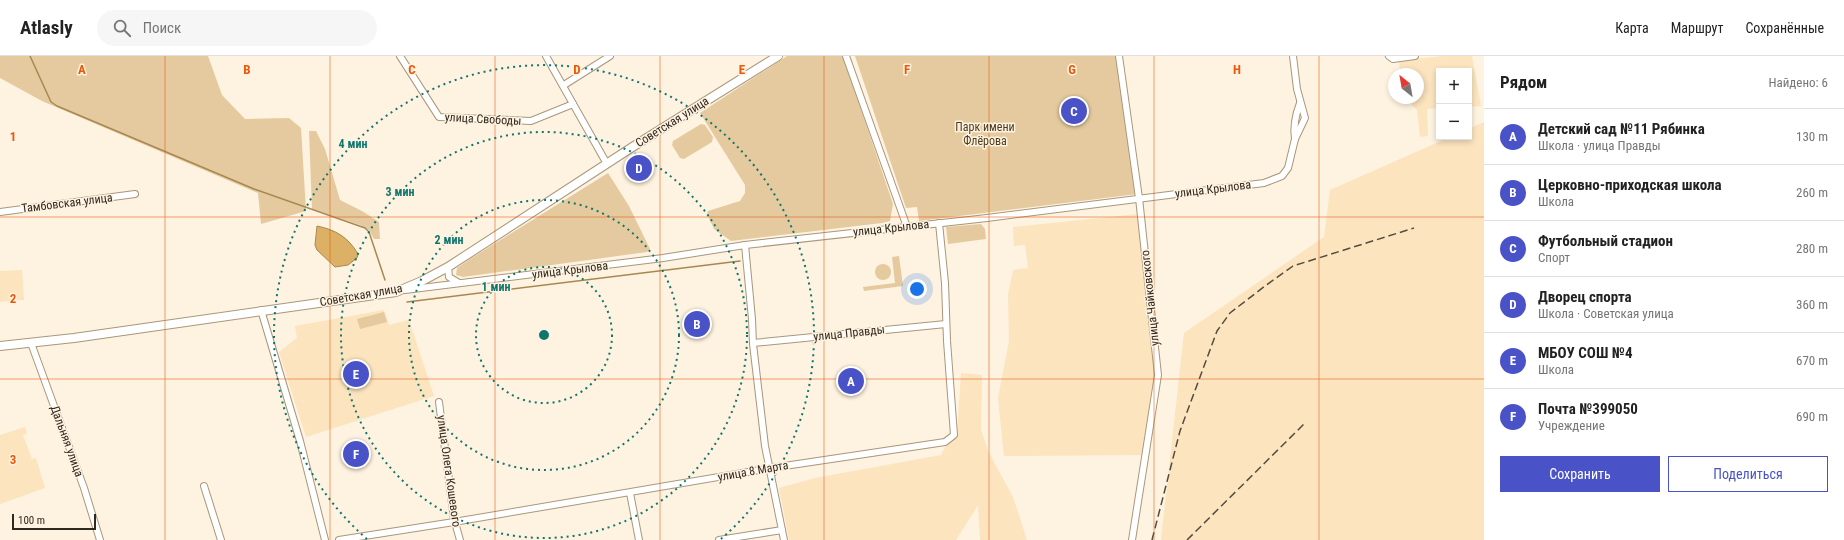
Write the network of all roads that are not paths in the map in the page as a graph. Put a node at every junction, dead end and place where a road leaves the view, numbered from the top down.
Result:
1 (400, 56) edge
2 (546, 56) edge
3 (610, 56) edge
4 (778, 56) edge
5 (846, 56) edge
6 (1119, 56) edge
7 (1293, 56) edge
8 (1299, 56) edge
9 (1389, 56) edge
10 (1415, 56) edge
11 (564, 85) junction
12 (1300, 103) junction
13 (573, 104) junction
14 (1295, 139) junction
15 (607, 164) junction
16 (135, 194) dead end
17 (1139, 198) junction
18 (0, 212) edge
19 (938, 223) junction
20 (907, 226) junction
21 (745, 245) junction
22 (448, 266) junction
23 (460, 283) junction
24 (396, 292) junction
25 (262, 310) junction
26 (946, 324) junction
27 (31, 343) junction
28 (753, 343) junction
29 (0, 346) edge
30 (439, 402) dead end
31 (769, 468) junction
32 (204, 486) dead end
33 (630, 493) junction
34 (454, 522) junction
35 (782, 530) junction
36 (100, 540) edge
37 (221, 540) edge
38 (325, 540) edge
39 (339, 540) edge
40 (460, 540) edge
41 (639, 540) edge
42 (719, 540) edge
43 (784, 540) edge
44 (1132, 540) edge

1 - 13 street, улица Свободы
2 - 11 street
3 - 11 street
4 - 15 main road, Советская улица
5 - 20 street
6 - 17 street, улица Чайковского
7 - 8 street
7 - 12 street
9 - 10 street
11 - 13 street
12 - 14 street
12 - 14 street
13 - 15 street
14 - 17 street, улица Крылова
15 - 22 main road, Советская улица
16 - 18 street, Тамбовская улица
17 - 19 street, улица Крылова
17 - 44 street, улица Чайковского
19 - 20 street, улица Крылова
19 - 26 street, улица 8 Марта
20 - 21 street, улица Крылова
21 - 23 street, улица Крылова
21 - 28 street
22 - 23 street
22 - 24 main road, Советская улица
23 - 24 street, улица Крылова
24 - 25 main road, Советская улица
25 - 27 main road, Советская улица
25 - 38 street
26 - 28 street, улица Правды
26 - 31 street, улица 8 Марта
27 - 29 main road, Советская улица
27 - 36 street, Дальняя улица
28 - 31 street
30 - 34 street, улица Олега Кошевого
31 - 33 street, улица 8 Марта
31 - 35 street
32 - 37 street
33 - 34 street, улица 8 Марта
33 - 41 street
34 - 39 street, улица 8 Марта
34 - 40 street, улица Олега Кошевого
35 - 42 street
35 - 43 street

